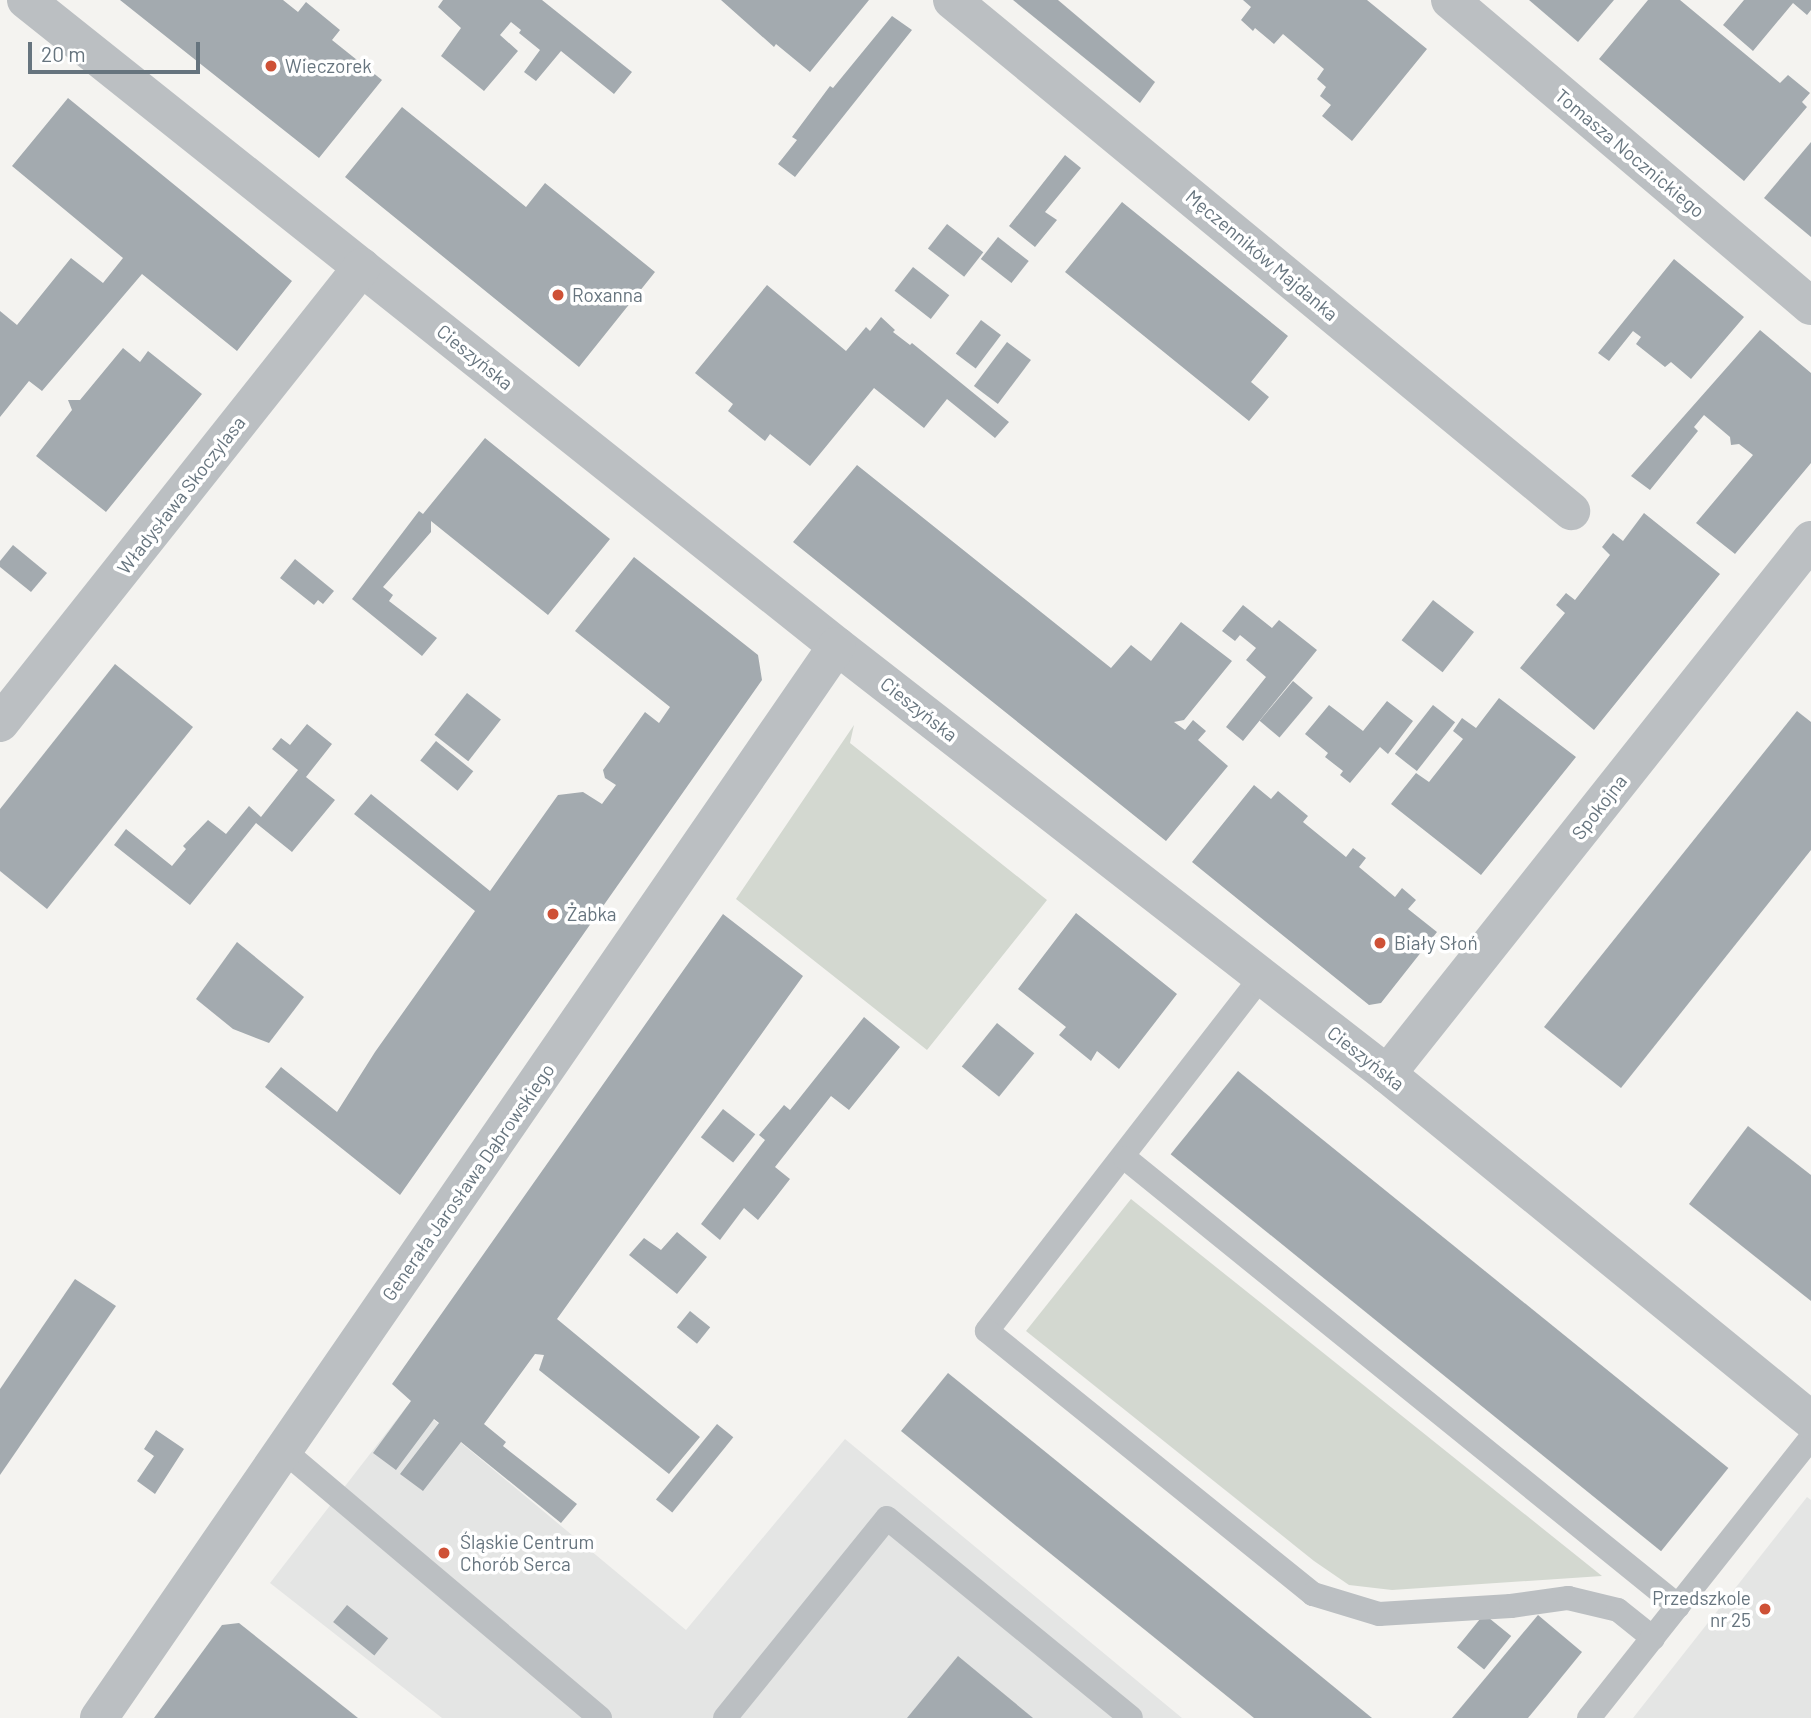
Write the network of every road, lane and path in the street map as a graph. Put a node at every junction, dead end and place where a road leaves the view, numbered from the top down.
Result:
1 (26, 0) edge
2 (952, 0) edge
3 (1450, 0) edge
4 (362, 267) junction
5 (1811, 306) edge
6 (1571, 511) dead end
7 (1811, 540) edge
8 (837, 646) junction
9 (0, 723) edge
10 (1262, 976) junction
11 (1387, 1074) junction
12 (1125, 1158) junction
13 (1811, 1420) edge
14 (1811, 1438) edge
15 (283, 1450) junction
16 (1678, 1606) junction
17 (1653, 1638) junction
18 (99, 1718) edge
19 (600, 1718) edge
20 (725, 1718) edge
21 (1131, 1718) edge
22 (1589, 1718) edge

1 - 4 street, Cieszyńska
2 - 6 street, Męczenników Majdanka
3 - 5 street, Tomasza Nocznickiego
4 - 8 street, Cieszyńska
4 - 9 street, Władysława Skoczylasa
7 - 11 street, Spokojna
8 - 10 street, Cieszyńska
8 - 15 street, Generała Jarosława Dąbrowskiego
10 - 11 street, Cieszyńska
10 - 12 lane
11 - 13 street, Cieszyńska
12 - 16 lane
12 - 17 lane
14 - 16 lane
15 - 18 street, Generała Jarosława Dąbrowskiego
15 - 19 lane
16 - 17 lane
17 - 22 lane
20 - 21 lane

